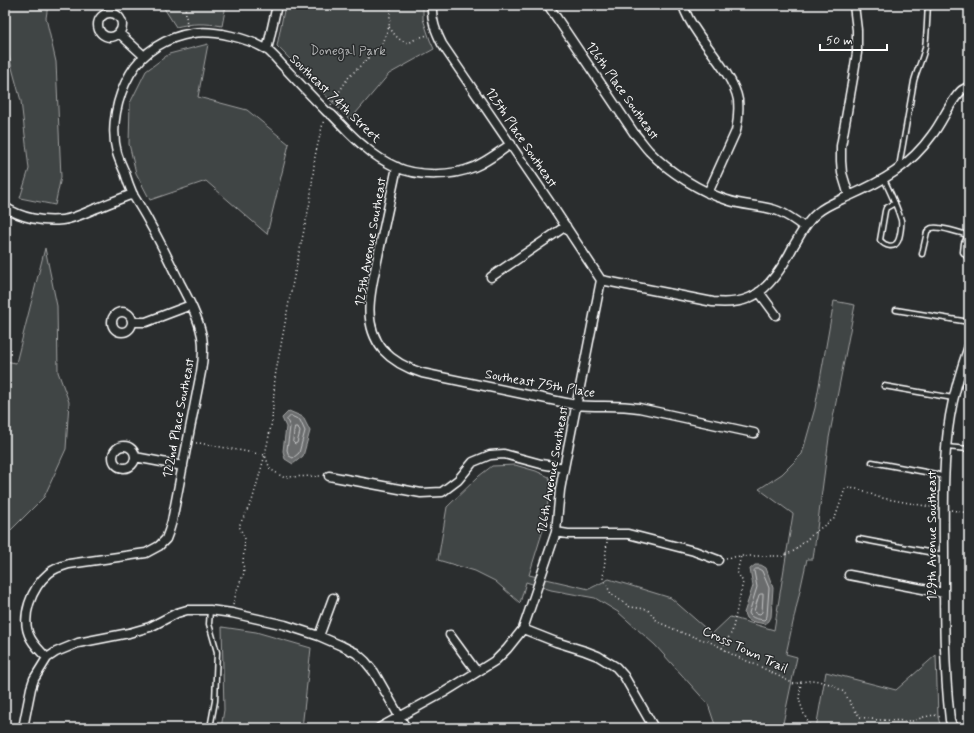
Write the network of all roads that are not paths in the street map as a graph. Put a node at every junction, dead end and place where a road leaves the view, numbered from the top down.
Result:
1 (277, 5) edge
2 (432, 5) edge
3 (548, 5) edge
4 (683, 5) edge
5 (854, 5) edge
6 (928, 5) edge
7 (119, 33) dead end
8 (267, 50) junction
9 (144, 56) junction
10 (969, 86) edge
11 (511, 144) junction
12 (397, 167) junction
13 (898, 169) junction
14 (884, 179) junction
15 (708, 193) junction
16 (133, 194) junction
17 (849, 196) junction
18 (895, 203) junction
19 (5, 207) edge
20 (566, 226) junction
21 (804, 227) junction
22 (969, 236) edge
23 (922, 254) dead end
24 (969, 258) edge
25 (492, 276) dead end
26 (601, 280) junction
27 (759, 292) junction
28 (191, 305) junction
29 (896, 310) dead end
30 (776, 315) dead end
31 (132, 322) dead end
32 (969, 322) edge
33 (379, 344) joint
34 (969, 346) edge
35 (884, 386) dead end
36 (953, 398) junction
37 (576, 405) junction
38 (754, 433) dead end
39 (946, 447) junction
40 (969, 449) edge
41 (135, 457) dead end
42 (872, 462) dead end
43 (183, 466) junction
44 (564, 468) junction
45 (329, 476) road end
46 (944, 477) junction
47 (556, 532) junction
48 (859, 539) dead end
49 (944, 556) junction
50 (718, 560) road end
51 (849, 575) dead end
52 (944, 593) junction
53 (333, 598) dead end
54 (210, 610) junction
55 (523, 629) junction
56 (450, 635) dead end
57 (319, 636) junction
58 (47, 658) junction
59 (478, 672) junction
60 (400, 716) junction
61 (951, 724) edge
62 (23, 728) edge
63 (210, 728) edge
64 (379, 728) edge
65 (406, 728) edge
66 (654, 728) edge

1 - 8 street
2 - 11 street, 125th Place Southeast
3 - 15 street, 126th Place Southeast
4 - 15 street
5 - 17 street
6 - 13 lane
7 - 9 street
8 - 9 street, Southeast 74th Street
8 - 12 street, Southeast 74th Street
9 - 16 street, 122nd Place Southeast
10 - 13 street
11 - 12 street, Southeast 74th Street
11 - 20 street, 125th Place Southeast
12 - 33 street, 125th Avenue Southeast
13 - 14 street
14 - 17 street
14 - 18 lane
15 - 21 street
16 - 19 street
16 - 28 street, 122nd Place Southeast
17 - 21 street
18 - 18 lane
20 - 25 street
20 - 26 street, 125th Place Southeast
21 - 27 street
22 - 23 lane
22 - 24 lane
26 - 27 street
26 - 37 street, 126th Avenue Southeast
27 - 30 street
28 - 31 street
28 - 43 street, 122nd Place Southeast
29 - 32 lane
33 - 37 street, Southeast 75th Place
34 - 36 street, 129th Avenue Southeast
35 - 36 lane
36 - 39 street, 129th Avenue Southeast
37 - 38 street, Southeast 75th Place
37 - 44 street, 126th Avenue Southeast
39 - 40 lane
39 - 46 street, 129th Avenue Southeast
41 - 43 street
42 - 46 lane
43 - 58 street, 122nd Place Southeast
44 - 45 street
44 - 47 street, 126th Avenue Southeast
46 - 49 street, 129th Avenue Southeast
47 - 50 street
47 - 55 street, 126th Avenue Southeast
48 - 49 lane
49 - 52 street, 129th Avenue Southeast
51 - 52 street
52 - 61 street, 129th Avenue Southeast
53 - 57 street
54 - 57 street
54 - 58 street
54 - 63 lane
55 - 59 street, 126th Avenue Southeast
55 - 66 street
56 - 59 street
57 - 60 street
58 - 62 street
59 - 60 street, 126th Avenue Southeast
60 - 64 street, 126th Avenue Southeast
60 - 65 street

